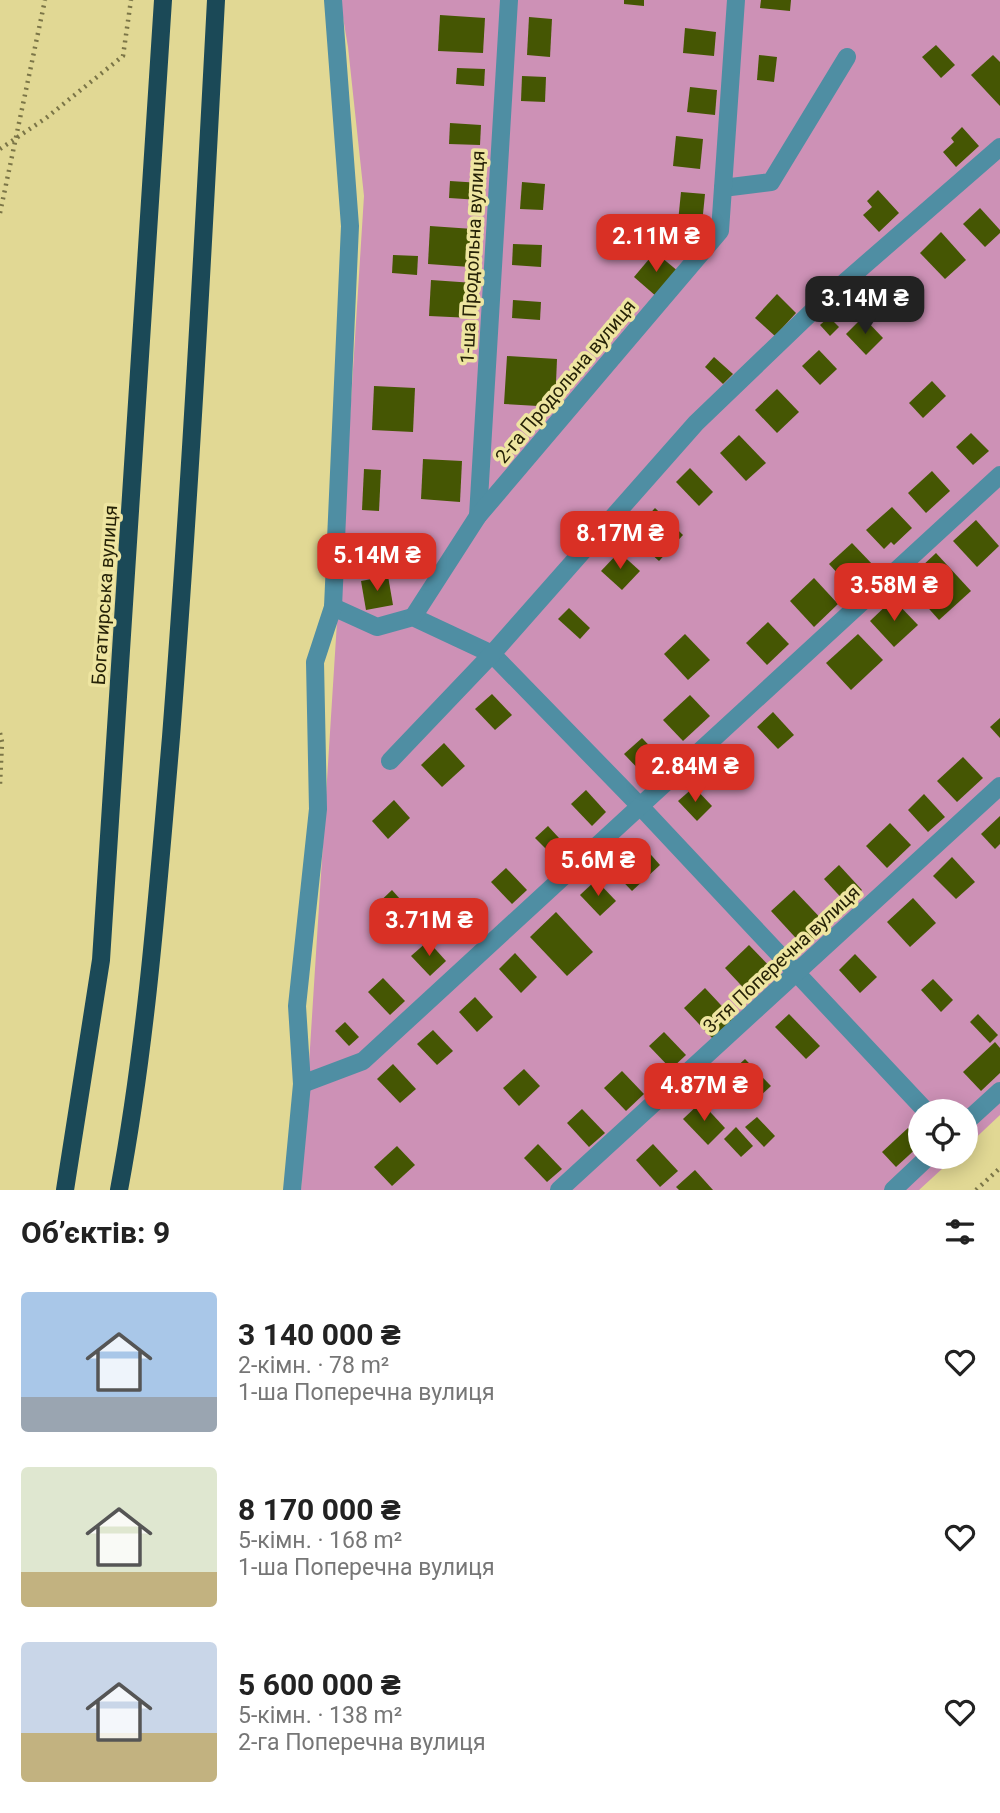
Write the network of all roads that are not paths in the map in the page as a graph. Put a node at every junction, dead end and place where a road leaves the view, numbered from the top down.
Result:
1 (163, 0) edge
2 (216, 0) edge
3 (333, 0) edge
4 (509, 0) edge
5 (736, 0) edge
6 (848, 57) dead end
7 (1000, 147) edge
8 (723, 188) junction
9 (1000, 475) edge
10 (478, 516) junction
11 (333, 607) junction
12 (413, 617) junction
13 (492, 654) junction
14 (390, 761) dead end
15 (1000, 786) edge
16 (639, 805) junction
17 (797, 973) junction
18 (302, 1084) junction
19 (1000, 1091) edge
20 (915, 1099) edge
21 (978, 1111) edge
22 (916, 1169) edge
23 (65, 1190) edge
24 (119, 1190) edge
25 (292, 1190) edge
26 (559, 1190) edge
27 (893, 1190) edge

1 - 23 main road, Богатирська вулиця
2 - 24 main road
3 - 11 street
4 - 10 street, 1-ша Продольна вулиця
5 - 8 street, 2-га Продольна вулиця
6 - 8 street
7 - 13 street
8 - 10 street, 2-га Продольна вулиця
9 - 16 street
10 - 12 street, 2-га Продольна вулиця
11 - 12 street
11 - 18 street
12 - 13 street
13 - 14 street
13 - 16 street
15 - 17 street, 3-тя Поперечна вулиця
16 - 17 street
16 - 18 street
17 - 20 street
17 - 26 street, 3-тя Поперечна вулиця
18 - 25 street
19 - 21 street
22 - 27 street

